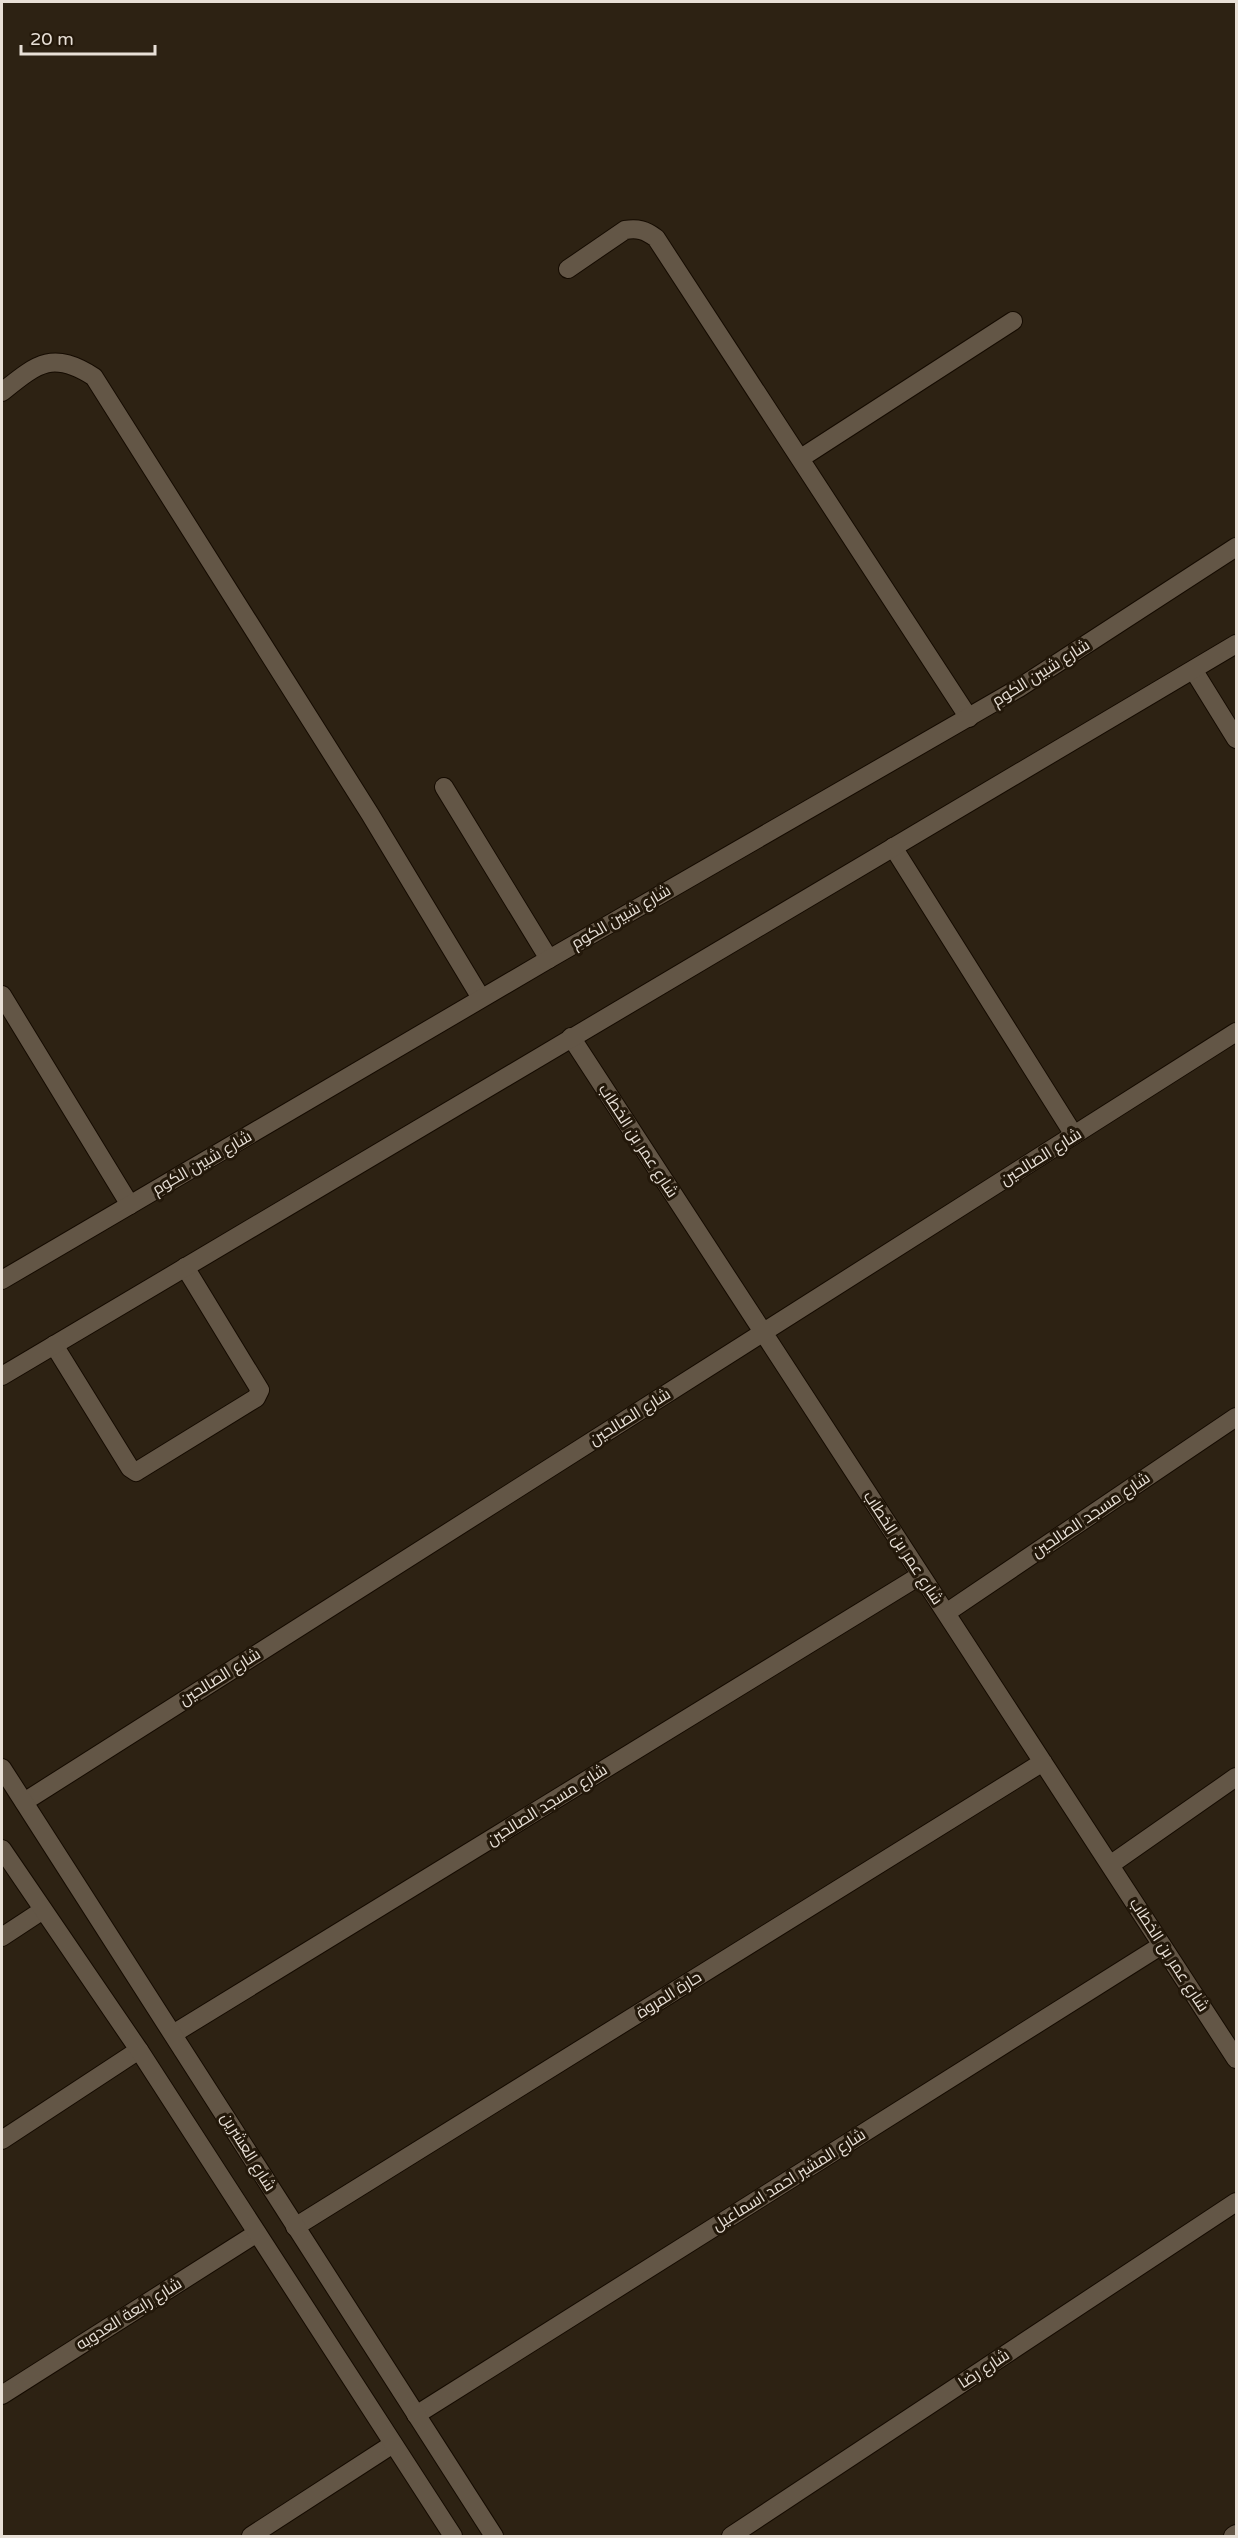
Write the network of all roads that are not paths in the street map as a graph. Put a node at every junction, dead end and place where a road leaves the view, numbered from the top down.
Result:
1 (568, 269) dead end
2 (1013, 321) dead end
3 (2, 392) edge
4 (801, 458) junction
5 (1236, 547) edge
6 (1236, 644) edge
7 (1194, 671) junction
8 (969, 718) junction
9 (1236, 739) edge
10 (444, 787) dead end
11 (893, 847) junction
12 (549, 959) junction
13 (2, 995) edge
14 (481, 998) junction
15 (1236, 1032) edge
16 (571, 1037) junction
17 (1074, 1136) junction
18 (130, 1205) junction
19 (185, 1267) junction
20 (2, 1280) edge
21 (763, 1333) junction
22 (54, 1345) junction
23 (2, 1376) edge
24 (1236, 1418) edge
25 (921, 1575) junction
26 (946, 1613) junction
27 (1043, 1762) junction
28 (2, 1768) edge
29 (1236, 1777) edge
30 (24, 1802) junction
31 (2, 1849) edge
32 (1110, 1865) junction
33 (43, 1910) junction
34 (2, 1937) edge
35 (1162, 1945) junction
36 (173, 2034) junction
37 (139, 2050) junction
38 (1236, 2059) edge
39 (2, 2140) edge
40 (1236, 2202) edge
41 (295, 2227) junction
42 (257, 2233) junction
43 (2, 2395) edge
44 (416, 2415) junction
45 (393, 2444) junction
46 (1236, 2534) edge
47 (251, 2536) edge
48 (453, 2536) edge
49 (494, 2536) edge
50 (731, 2536) edge
51 (1233, 2536) edge

1 - 4 street
2 - 4 street
3 - 14 street
4 - 8 street
5 - 8 street, شارع شبين الكوم
6 - 7 street
7 - 9 street
7 - 11 street
8 - 12 street, شارع شبين الكوم
10 - 12 street
11 - 16 street
11 - 17 street
12 - 14 street, شارع شبين الكوم
13 - 18 street
14 - 18 street, شارع شبين الكوم
15 - 17 street, شارع الصالحين
16 - 19 street
16 - 21 street, شارع عمر بن الخطاب
17 - 21 street, شارع الصالحين
18 - 20 street, شارع شبين الكوم
19 - 22 street
19 - 22 street
21 - 25 street, شارع عمر بن الخطاب
21 - 30 street, شارع الصالحين
22 - 23 street
24 - 26 street, شارع مسجد الصالحين
25 - 26 street, شارع عمر بن الخطاب
25 - 36 street, شارع مسجد الصالحين
26 - 27 street, شارع عمر بن الخطاب
27 - 32 street, شارع عمر بن الخطاب
27 - 41 street, حارة المروة
28 - 30 street, شارع العشرين
29 - 32 street
30 - 36 street, شارع العشرين
31 - 33 street
32 - 35 street, شارع عمر بن الخطاب
33 - 34 street
33 - 37 street
35 - 38 street, شارع عمر بن الخطاب
35 - 44 street, شارع المشير احمد اسماعيل
36 - 41 street, شارع العشرين
37 - 39 street
37 - 42 street
40 - 50 street, شارع رضا
41 - 44 street, شارع العشرين
42 - 43 street, شارع رابعة العدويه
42 - 45 street
44 - 49 street, شارع العشرين
45 - 47 street
45 - 48 street
46 - 51 street

